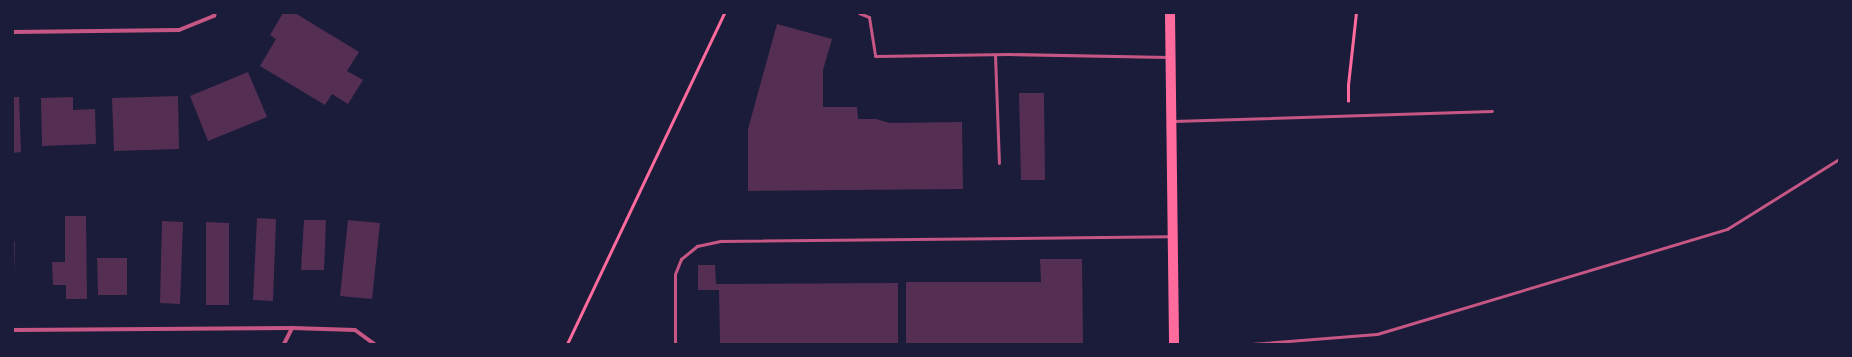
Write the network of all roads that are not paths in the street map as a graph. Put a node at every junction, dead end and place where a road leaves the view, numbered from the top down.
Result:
1 (215, 13) edge
2 (860, 13) edge
3 (1170, 13) edge
4 (13, 32) edge
5 (995, 55) junction
6 (1170, 57) junction
7 (1492, 111) dead end
8 (1171, 121) junction
9 (1839, 159) edge
10 (999, 163) dead end
11 (1173, 236) junction
12 (292, 328) junction
13 (13, 330) edge
14 (284, 344) edge
15 (374, 344) edge
16 (675, 344) edge
17 (1174, 344) edge
18 (1251, 344) edge

1 - 4 street
2 - 5 lane
3 - 6 main road
5 - 6 lane
5 - 10 lane
6 - 8 main road
7 - 8 lane
8 - 11 main road
9 - 18 lane
11 - 16 lane
11 - 17 main road
12 - 13 street
12 - 14 street
12 - 15 street

